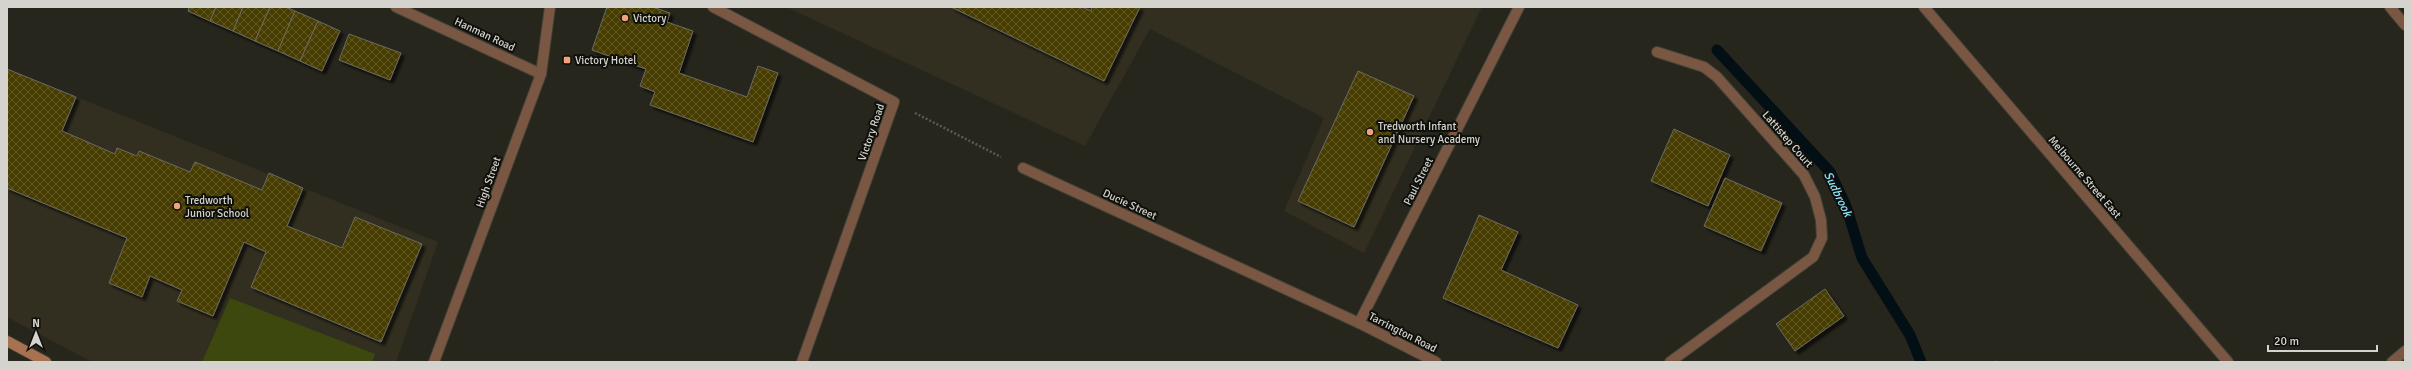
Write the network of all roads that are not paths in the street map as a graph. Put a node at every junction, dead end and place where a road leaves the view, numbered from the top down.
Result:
1 (396, 7) edge
2 (550, 7) edge
3 (713, 7) edge
4 (1519, 7) edge
5 (1924, 7) edge
6 (2390, 7) edge
7 (2405, 25) edge
8 (1657, 52) dead end
9 (541, 74) junction
10 (1023, 168) road end
11 (1359, 323) junction
12 (7, 341) edge
13 (2405, 351) edge
14 (1432, 361) edge
15 (46, 362) edge
16 (434, 362) edge
17 (802, 362) edge
18 (1670, 362) edge
19 (2228, 362) edge
20 (2392, 362) edge

1 - 9 street, Hanman Road
2 - 9 street, High Street
3 - 17 street, Victory Road
4 - 11 street, Paul Street
5 - 19 street, Melbourne Street East
6 - 7 street
8 - 18 street, Lattistep Court
9 - 16 street, High Street
10 - 11 street, Ducie Street
11 - 14 street, Tarrington Road
12 - 15 street
13 - 20 street

